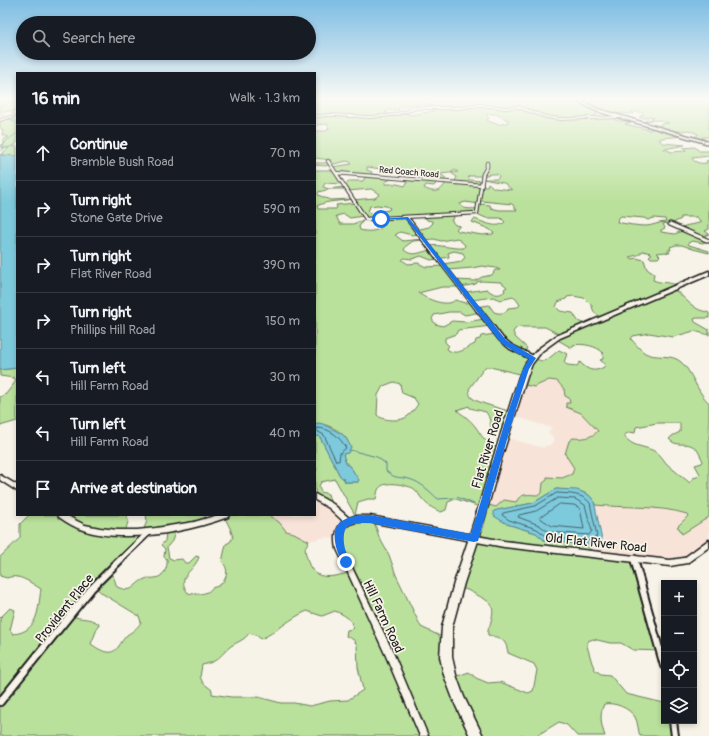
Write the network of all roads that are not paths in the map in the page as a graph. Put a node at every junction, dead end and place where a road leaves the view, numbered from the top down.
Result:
1 (675, 133) edge
2 (709, 143) edge
3 (328, 161) dead end
4 (487, 163) dead end
5 (336, 173) junction
6 (482, 185) junction
7 (407, 218) junction
8 (670, 224) dead end
9 (709, 241) edge
10 (709, 274) edge
11 (533, 358) junction
12 (0, 477) edge
13 (16, 487) edge
14 (316, 498) edge
15 (63, 516) edge
16 (223, 516) edge
17 (347, 521) junction
18 (149, 531) junction
19 (474, 538) junction
20 (709, 543) edge
21 (634, 558) junction
22 (661, 655) edge
23 (0, 702) edge
24 (673, 724) edge
25 (424, 736) edge
26 (477, 736) edge
27 (674, 736) edge

1 - 2 main road
3 - 5 street
4 - 6 street
5 - 6 street, Red Coach Road
5 - 7 street
6 - 7 street
7 - 11 street
8 - 9 street
10 - 11 main road, Flat River Road
11 - 19 main road, Flat River Road
12 - 13 street
14 - 17 street
15 - 18 street
16 - 18 street
17 - 19 street, Old Flat River Road
17 - 25 street, Hill Farm Road
18 - 23 street, Provident Place
19 - 21 street, Old Flat River Road
19 - 26 main road, Flat River Road
20 - 21 street, Old Flat River Road
21 - 22 street
24 - 27 street

